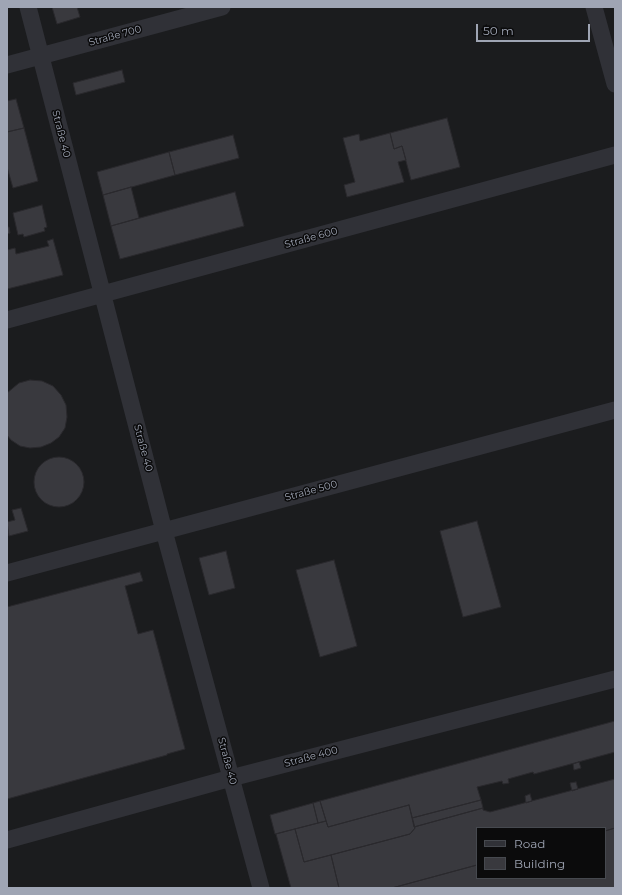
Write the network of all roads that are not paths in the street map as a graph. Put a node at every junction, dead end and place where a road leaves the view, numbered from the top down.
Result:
1 (28, 7) edge
2 (222, 7) edge
3 (594, 7) edge
4 (41, 56) junction
5 (7, 65) edge
6 (615, 84) edge
7 (615, 155) edge
8 (102, 295) junction
9 (7, 320) edge
10 (615, 410) edge
11 (164, 531) junction
12 (7, 573) edge
13 (615, 679) edge
14 (231, 778) junction
15 (7, 840) edge
16 (261, 888) edge

1 - 4 street, Straße 40
2 - 4 street, Straße 700
3 - 6 street
4 - 5 street, Straße 700
4 - 8 street, Straße 40
7 - 8 street, Straße 600
8 - 9 street, Straße 600
8 - 11 street, Straße 40
10 - 11 street, Straße 500
11 - 12 street, Straße 500
11 - 14 street, Straße 40
13 - 14 street, Straße 400
14 - 15 street, Straße 400
14 - 16 street, Straße 40

